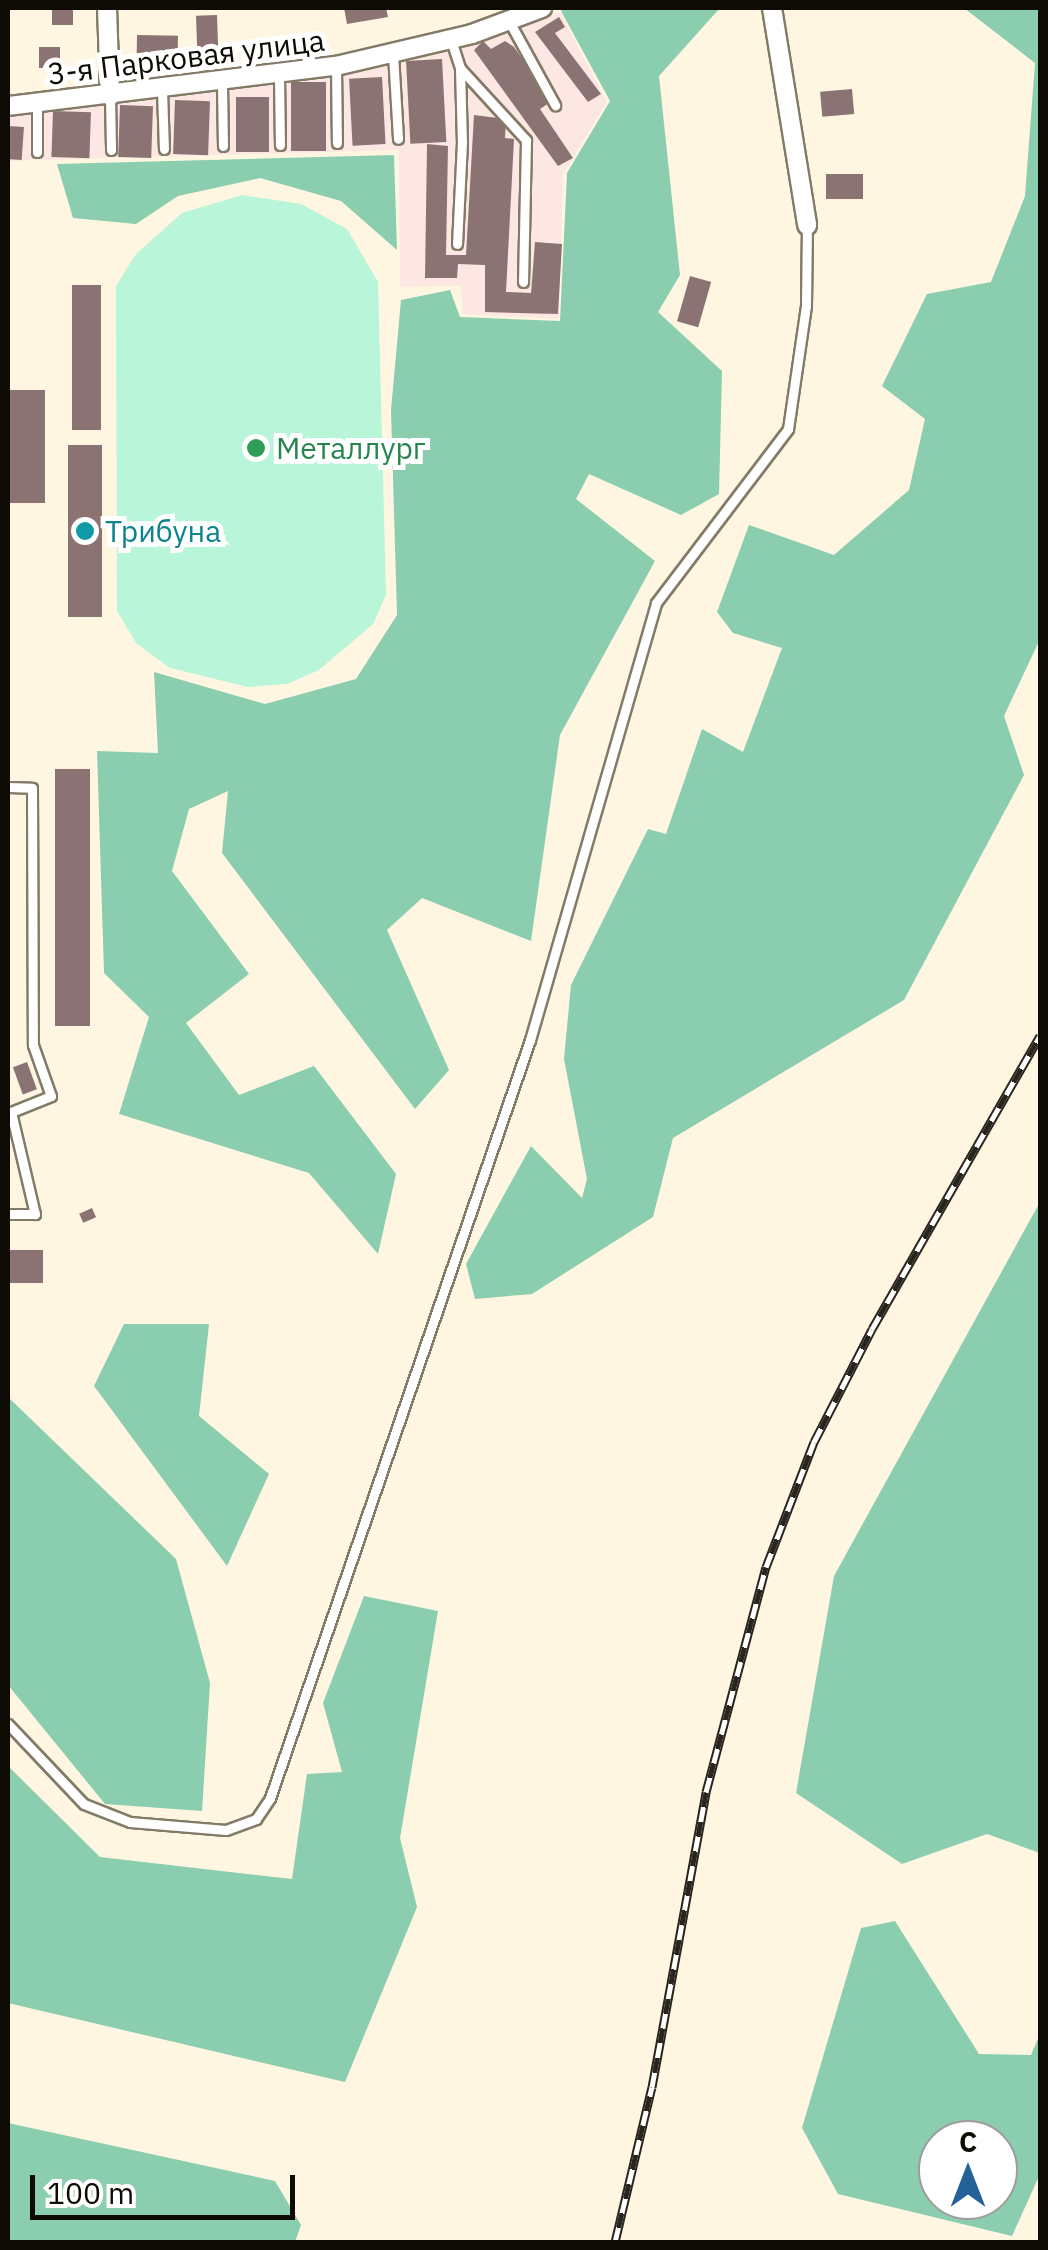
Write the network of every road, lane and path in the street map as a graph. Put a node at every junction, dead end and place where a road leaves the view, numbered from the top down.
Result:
1 (107, 8) edge
2 (542, 8) edge
3 (772, 8) edge
4 (510, 23) junction
5 (451, 40) junction
6 (393, 54) junction
7 (336, 66) junction
8 (460, 68) junction
9 (278, 76) junction
10 (222, 84) junction
11 (162, 90) junction
12 (110, 96) junction
13 (38, 104) junction
14 (8, 106) edge
15 (555, 106) dead end
16 (398, 139) dead end
17 (337, 143) dead end
18 (280, 145) dead end
19 (223, 146) dead end
20 (164, 149) dead end
21 (111, 150) dead end
22 (37, 152) dead end
23 (807, 224) joint
24 (457, 244) dead end
25 (522, 282) dead end
26 (8, 787) edge
27 (8, 1214) edge
28 (8, 1724) edge

1 - 12 street
2 - 4 street, 3-я Парковая улица
3 - 23 street
4 - 5 street, 3-я Парковая улица
4 - 15 lane
5 - 6 street, 3-я Парковая улица
5 - 8 lane
6 - 7 street, 3-я Парковая улица
6 - 16 lane
7 - 9 street, 3-я Парковая улица
7 - 17 lane
8 - 24 lane
8 - 25 lane
9 - 10 street, 3-я Парковая улица
9 - 18 lane
10 - 11 street, 3-я Парковая улица
10 - 19 lane
11 - 12 street, 3-я Парковая улица
11 - 20 lane
12 - 13 street, 3-я Парковая улица
12 - 21 lane
13 - 14 street, 3-я Парковая улица
13 - 22 lane
23 - 28 lane
26 - 27 lane

